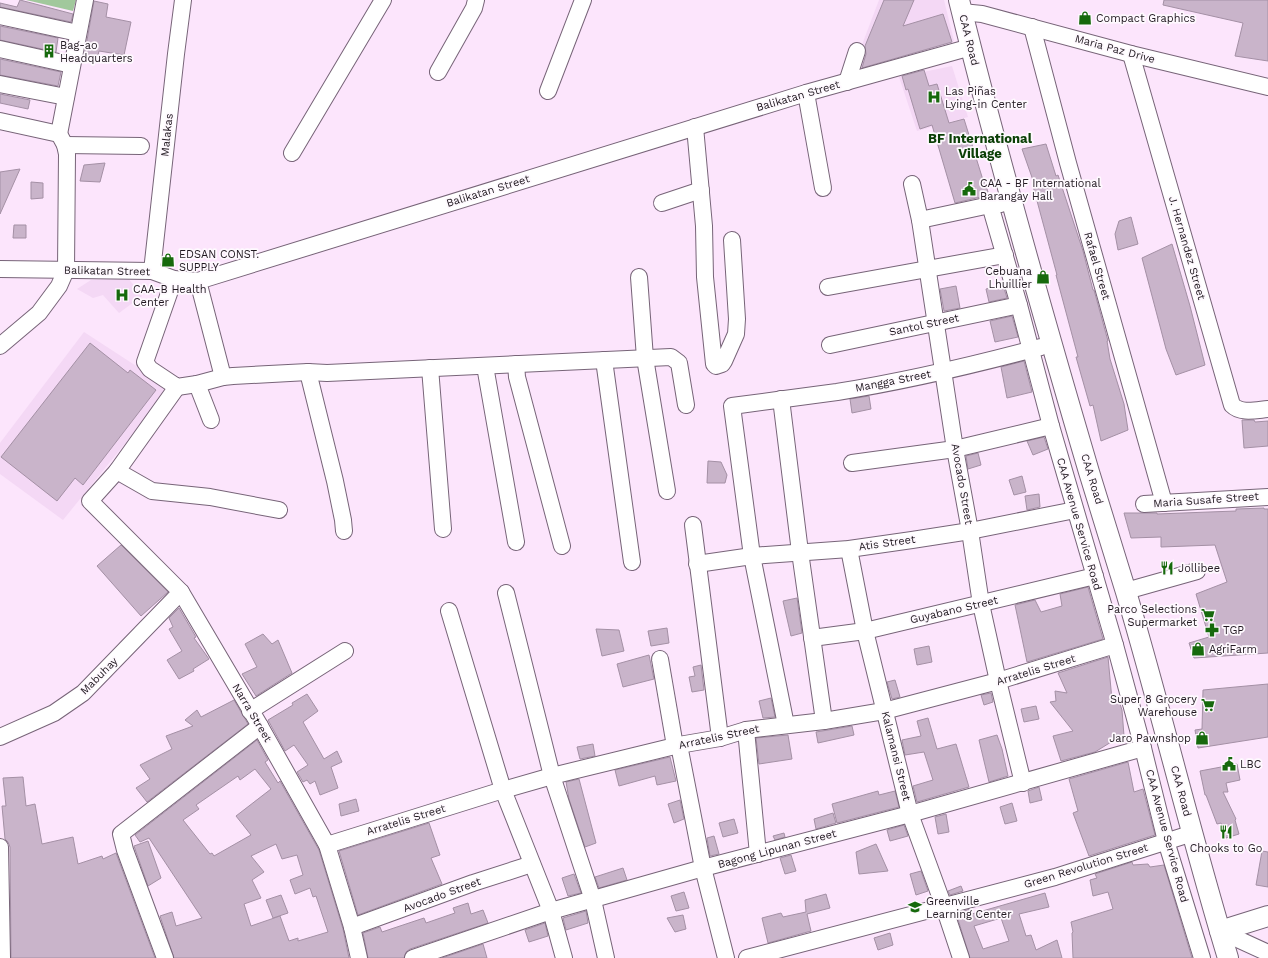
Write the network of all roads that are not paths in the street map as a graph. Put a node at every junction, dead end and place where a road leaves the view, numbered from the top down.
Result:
1 (85, 0) edge
2 (183, 0) edge
3 (383, 0) edge
4 (476, 0) edge
5 (583, 0) edge
6 (961, 6) edge
7 (0, 16) edge
8 (1032, 27) junction
9 (78, 33) junction
10 (971, 47) junction
11 (0, 49) edge
12 (857, 51) dead end
13 (1131, 54) junction
14 (72, 65) junction
15 (438, 72) dead end
16 (847, 82) junction
17 (0, 84) edge
18 (1268, 87) edge
19 (548, 91) dead end
20 (806, 93) junction
21 (66, 97) junction
22 (0, 121) edge
23 (695, 128) junction
24 (62, 139) junction
25 (141, 146) dead end
26 (292, 154) dead end
27 (912, 184) dead end
28 (823, 188) dead end
29 (701, 190) junction
30 (662, 202) dead end
31 (1013, 203) junction
32 (990, 204) junction
33 (920, 220) junction
34 (732, 240) dead end
35 (1005, 255) junction
36 (0, 269) edge
37 (66, 270) junction
38 (927, 270) junction
39 (152, 271) junction
40 (639, 277) dead end
41 (174, 279) junction
42 (198, 281) junction
43 (828, 287) dead end
44 (1019, 305) junction
45 (936, 323) junction
46 (1052, 344) junction
47 (830, 345) dead end
48 (0, 346) edge
49 (1031, 350) junction
50 (645, 358) junction
51 (604, 360) junction
52 (516, 364) junction
53 (485, 366) junction
54 (430, 368) junction
55 (308, 372) junction
56 (943, 372) junction
57 (223, 377) junction
58 (197, 384) junction
59 (177, 387) junction
60 (781, 399) junction
61 (686, 405) dead end
62 (1268, 409) edge
63 (211, 420) dead end
64 (1051, 426) junction
65 (955, 448) junction
66 (852, 463) dead end
67 (117, 471) junction
68 (667, 491) dead end
69 (1268, 497) edge
70 (1164, 503) junction
71 (1144, 504) dead end
72 (279, 510) dead end
73 (1075, 510) junction
74 (693, 525) dead end
75 (443, 529) dead end
76 (344, 531) dead end
77 (970, 531) junction
78 (516, 542) dead end
79 (562, 546) dead end
80 (849, 549) junction
81 (800, 552) junction
82 (752, 556) junction
83 (632, 562) dead end
84 (697, 564) junction
85 (1197, 571) dead end
86 (1095, 576) junction
87 (1126, 591) junction
88 (181, 592) junction
89 (506, 592) dead end
90 (981, 604) junction
91 (449, 611) dead end
92 (864, 631) junction
93 (812, 638) junction
94 (1115, 645) junction
95 (345, 651) dead end
96 (660, 659) dead end
97 (998, 681) junction
98 (884, 710) junction
99 (250, 711) junction
100 (824, 721) junction
101 (786, 725) junction
102 (260, 726) junction
103 (746, 730) junction
104 (0, 737) edge
105 (720, 738) junction
106 (677, 745) junction
107 (1143, 748) junction
108 (552, 776) junction
109 (1023, 783) junction
110 (503, 790) junction
111 (910, 814) junction
112 (1193, 833) junction
113 (1166, 841) junction
114 (327, 845) junction
115 (0, 847) edge
116 (758, 854) junction
117 (532, 864) junction
118 (0, 866) edge
119 (703, 868) junction
120 (593, 900) junction
121 (1, 905) edge
122 (944, 907) junction
123 (551, 911) junction
124 (1268, 916) edge
125 (352, 927) junction
126 (1220, 932) junction
127 (1268, 953) edge
128 (2, 958) edge
129 (165, 958) edge
130 (359, 958) edge
131 (413, 958) edge
132 (564, 958) edge
133 (606, 958) edge
134 (726, 958) edge
135 (747, 958) edge
136 (961, 958) edge
137 (1202, 958) edge
138 (1228, 958) edge

1 - 9 street
2 - 39 street, Malakas
3 - 26 street
4 - 15 street
5 - 19 street
6 - 8 street, Maria Paz Drive
6 - 10 main road, CAA Road
7 - 9 street
8 - 13 street, Maria Paz Drive
8 - 70 street, Rafael Street
9 - 14 street
10 - 16 street, Balikatan Street
10 - 31 main road, CAA Road
11 - 14 street
12 - 16 street
13 - 18 street, Maria Paz Drive
13 - 62 street, J. Hernandez Street
14 - 21 street
16 - 20 street, Balikatan Street
17 - 21 street
20 - 23 street, Balikatan Street
20 - 28 street
21 - 24 street
22 - 24 street
23 - 29 street
23 - 42 street, Balikatan Street
24 - 25 street
24 - 37 street
27 - 33 street, Avocado Street
29 - 30 street
29 - 34 street
31 - 32 street
31 - 46 main road, CAA Road
32 - 33 street
32 - 35 street, CAA Avenue Service Road
33 - 38 street, Avocado Street
35 - 38 street
35 - 44 street, CAA Avenue Service Road
36 - 37 street, Balikatan Street
37 - 39 street, Balikatan Street
37 - 48 street
38 - 43 street
38 - 45 street, Avocado Street
39 - 41 street, Balikatan Street
40 - 50 street
41 - 42 street, Balikatan Street
41 - 59 street
42 - 57 street
44 - 45 street, Santol Street
44 - 49 street, CAA Avenue Service Road
45 - 47 street, Santol Street
45 - 56 street, Avocado Street
46 - 49 street, Mangga Street
46 - 87 main road, CAA Road
49 - 56 street, Mangga Street
49 - 64 street, CAA Avenue Service Road
50 - 51 street
50 - 61 street
50 - 68 street
51 - 52 street
51 - 83 street
52 - 53 street
52 - 79 street
53 - 54 street
53 - 78 street
54 - 55 street
54 - 75 street
55 - 57 street
55 - 76 street
56 - 60 street, Mangga Street
56 - 65 street, Avocado Street
57 - 58 street
58 - 59 street
58 - 63 street
59 - 67 street
60 - 81 street
60 - 82 street, Mangga Street
64 - 65 street
64 - 73 street, CAA Avenue Service Road
65 - 66 street
65 - 77 street, Avocado Street
67 - 72 street
67 - 88 street, Narra Street
69 - 70 street, Maria Susafe Street
70 - 71 street, Maria Susafe Street
73 - 77 street, Atis Street
73 - 86 street, CAA Avenue Service Road
74 - 84 street
77 - 80 street, Atis Street
77 - 90 street, Avocado Street
80 - 81 street, Atis Street
80 - 92 street, Kalamansi Street
81 - 82 street, Atis Street
81 - 93 street
82 - 84 street, Atis Street
82 - 101 street
84 - 105 street
85 - 87 street
86 - 90 street, Guyabano Street
86 - 94 street, CAA Avenue Service Road
87 - 112 main road, CAA Road
88 - 99 street, Narra Street
88 - 104 street, Mabuhay
89 - 108 street
90 - 92 street, Guyabano Street
90 - 97 street, Avocado Street
91 - 110 street
92 - 93 street, Guyabano Street
92 - 98 street, Kalamansi Street
93 - 100 street
94 - 97 street, Arratelis Street
94 - 107 street, CAA Avenue Service Road
95 - 99 street
96 - 106 street
97 - 98 street, Arratelis Street
97 - 109 street, Avocado Street
98 - 100 street, Arratelis Street
98 - 111 street, Kalamansi Street
99 - 102 street, Narra Street
100 - 101 street, Arratelis Street
101 - 103 street, Arratelis Street
102 - 114 street, Narra Street
102 - 129 street
103 - 105 street, Arratelis Street
103 - 116 street
105 - 106 street, Arratelis Street
106 - 108 street, Arratelis Street
106 - 119 street
107 - 109 street, Bagong Lipunan Street
107 - 113 street, CAA Avenue Service Road
108 - 110 street, Arratelis Street
108 - 120 street
109 - 111 street, Bagong Lipunan Street
110 - 114 street, Arratelis Street
110 - 117 street
111 - 116 street, Bagong Lipunan Street
111 - 122 street, Kalamansi Street
112 - 113 street, Green Revolution Street
112 - 126 main road, CAA Road
113 - 122 street, Green Revolution Street
113 - 137 street, CAA Avenue Service Road
114 - 125 street, Narra Street
115 - 118 street
116 - 119 street, Bagong Lipunan Street
117 - 123 street
117 - 125 street, Avocado Street
118 - 121 street
119 - 120 street, Bagong Lipunan Street
119 - 134 street
120 - 123 street, Bagong Lipunan Street
120 - 133 street
121 - 128 street
122 - 135 street, Green Revolution Street
122 - 136 street, Kalamansi Street
123 - 131 street, Bagong Lipunan Street
123 - 132 street
124 - 126 main road
125 - 130 street, Narra Street
126 - 127 street
126 - 138 main road, CAA Road

